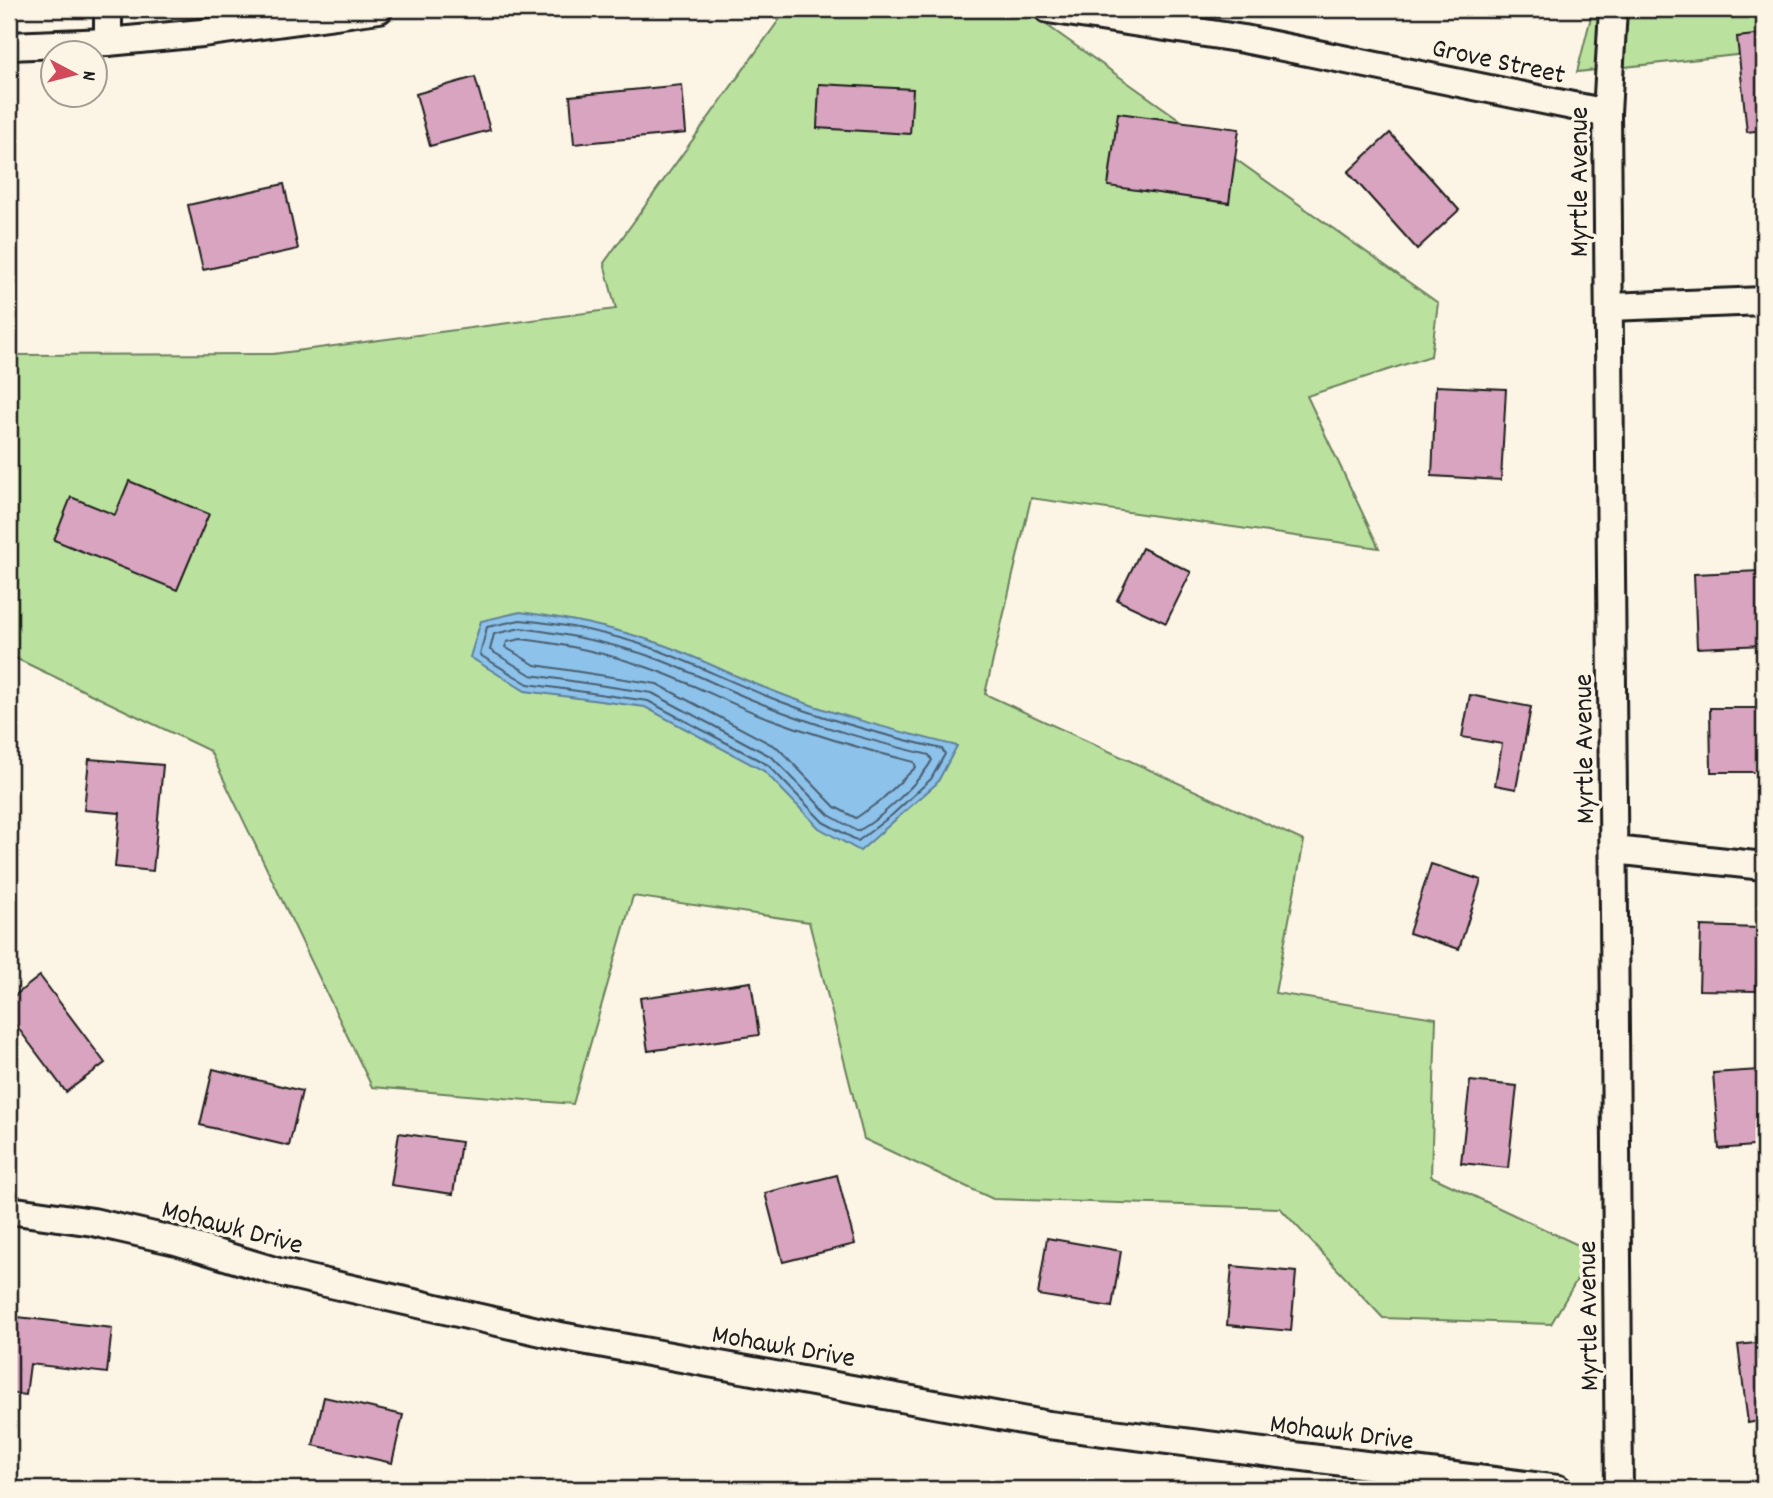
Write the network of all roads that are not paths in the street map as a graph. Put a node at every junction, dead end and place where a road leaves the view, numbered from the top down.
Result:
1 (108, 9) edge
2 (379, 9) edge
3 (1048, 9) edge
4 (1613, 9) edge
5 (108, 38) edge
6 (108, 42) edge
7 (38, 46) edge
8 (9, 47) edge
9 (1607, 113) junction
10 (1764, 301) edge
11 (1609, 307) junction
12 (1614, 850) junction
13 (1764, 866) edge
14 (9, 1210) edge
15 (1558, 1489) edge
16 (1619, 1489) edge

1 - 5 street
2 - 6 street
3 - 9 street, Grove Street
4 - 9 street, Myrtle Avenue
7 - 8 street
9 - 11 street, Myrtle Avenue
10 - 11 street
11 - 12 street, Myrtle Avenue
12 - 13 street
12 - 16 street, Myrtle Avenue
14 - 15 street, Mohawk Drive

